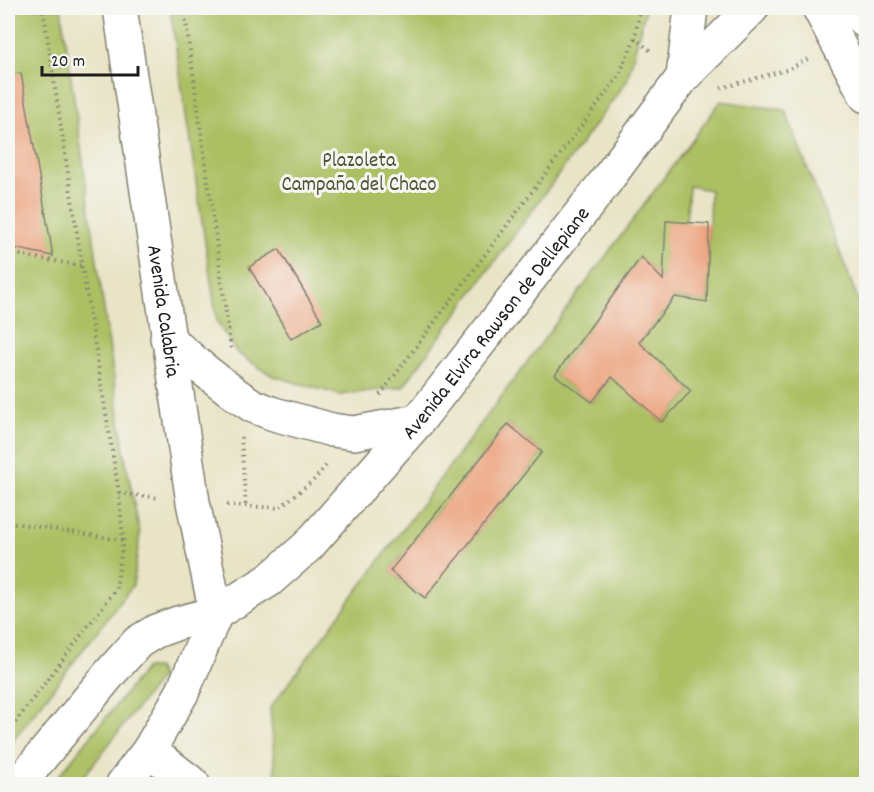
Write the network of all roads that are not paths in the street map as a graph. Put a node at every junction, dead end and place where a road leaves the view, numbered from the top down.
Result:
1 (120, 8) edge
2 (692, 8) edge
3 (752, 8) edge
4 (819, 8) edge
5 (850, 8) edge
6 (867, 22) edge
7 (683, 77) junction
8 (867, 96) edge
9 (167, 338) junction
10 (418, 421) junction
11 (216, 613) junction
12 (149, 750) junction
13 (20, 784) edge
14 (123, 784) edge
15 (193, 784) edge

1 - 9 main road, Avenida Calabria
2 - 7 main road
3 - 7 main road, Avenida Elvira Rawson de Dellepiane
4 - 8 main road
5 - 6 main road
7 - 10 main road, Avenida Elvira Rawson de Dellepiane
9 - 10 main road
9 - 11 main road, Avenida Calabria
10 - 11 main road, Avenida Elvira Rawson de Dellepiane
11 - 12 main road
11 - 13 main road, Avenida Elvira Rawson de Dellepiane
12 - 14 main road
12 - 15 main road

